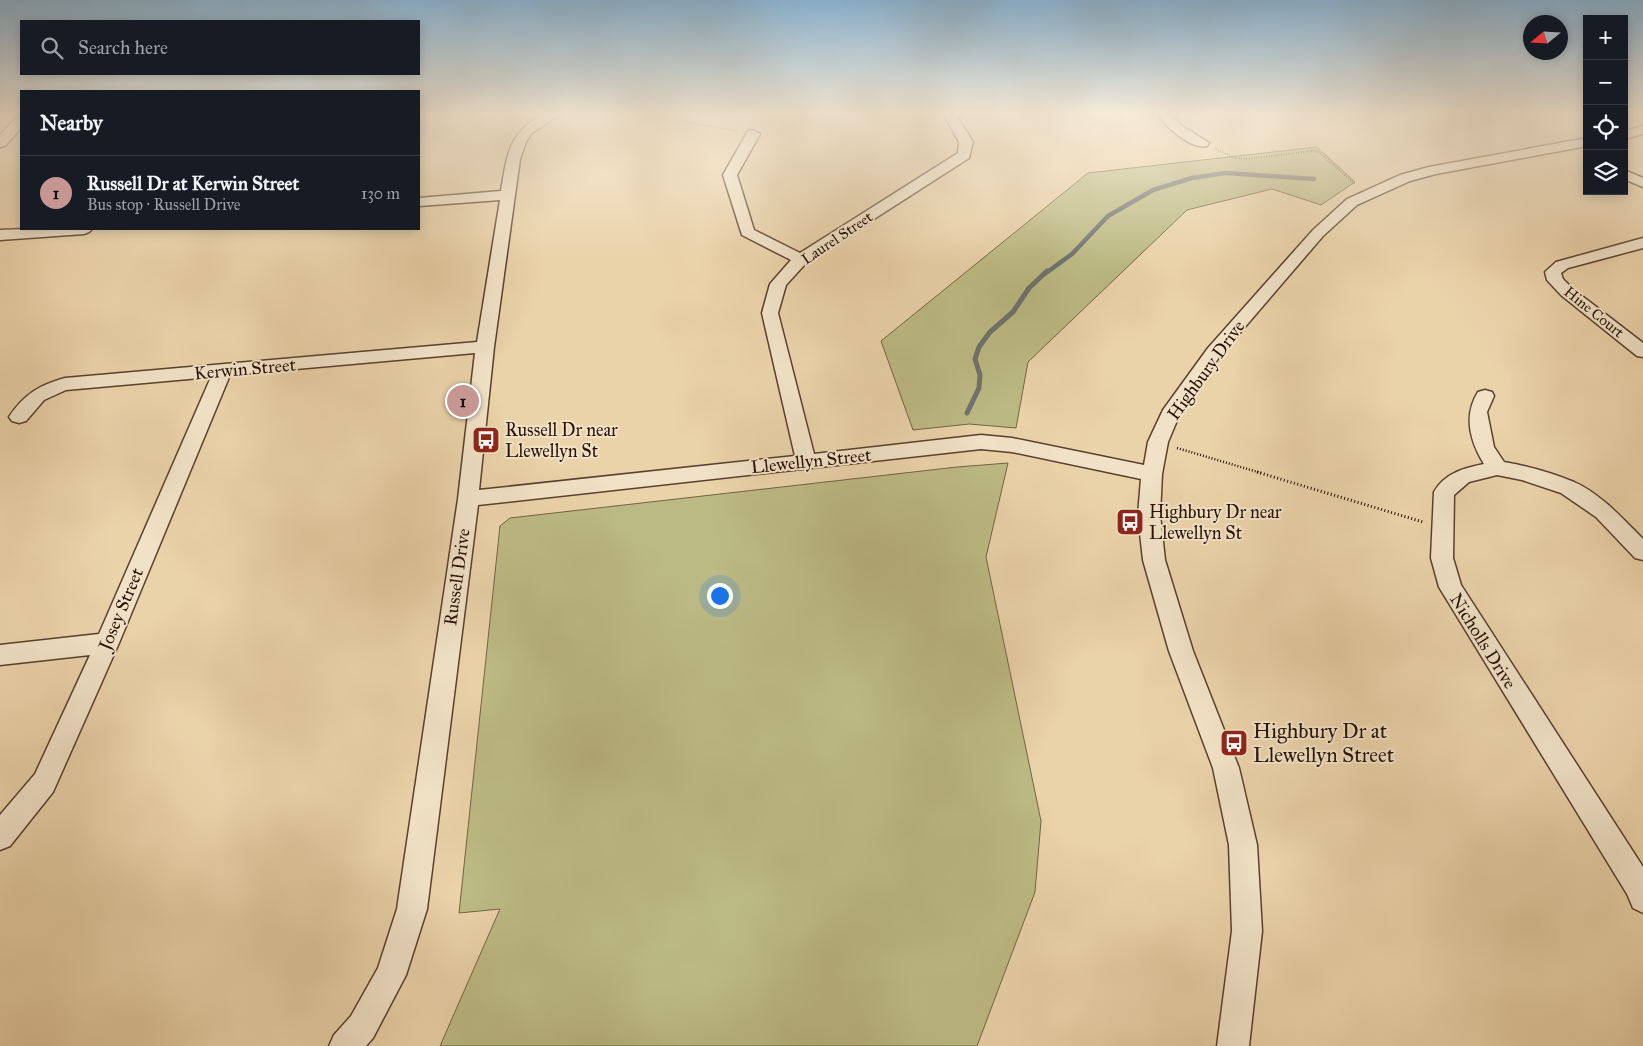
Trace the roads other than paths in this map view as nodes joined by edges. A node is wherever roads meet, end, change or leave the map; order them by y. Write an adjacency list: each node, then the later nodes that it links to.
1 (513, 162): 7 (street, Russell Drive)
2 (737, 162): 12 (street)
3 (953, 162): 12 (street, Laurel Street)
4 (1483, 162): 20 (street, Highbury Drive)
5 (1628, 176): 6 (street)
6 (1643, 183)
7 (507, 195): 8 (street); 13 (street, Russell Drive)
8 (420, 202)
9 (70, 230): 10 (street)
10 (0, 235)
11 (1643, 243): 14 (street, Hine Court)
12 (802, 259): 18 (street, Laurel Street)
13 (484, 347): 15 (street, Kerwin Street); 21 (street, Russell Drive)
14 (1643, 352)
15 (223, 371): 17 (street, Kerwin Street); 23 (street, Josey Street)
16 (1485, 396): 19 (street)
17 (19, 417)
18 (806, 462): 20 (street, Llewellyn Street); 21 (street, Llewellyn Street)
19 (1497, 468): 22 (street, Nicholls Drive); 26 (street, Nicholls Drive)
20 (1152, 474): 28 (street, Highbury Drive)
21 (468, 499): 27 (street, Russell Drive)
22 (1643, 552)
23 (107, 642): 24 (street); 25 (street, Josey Street)
24 (0, 655)
25 (0, 836)
26 (1643, 898)
27 (345, 1046)
28 (1233, 1046)

